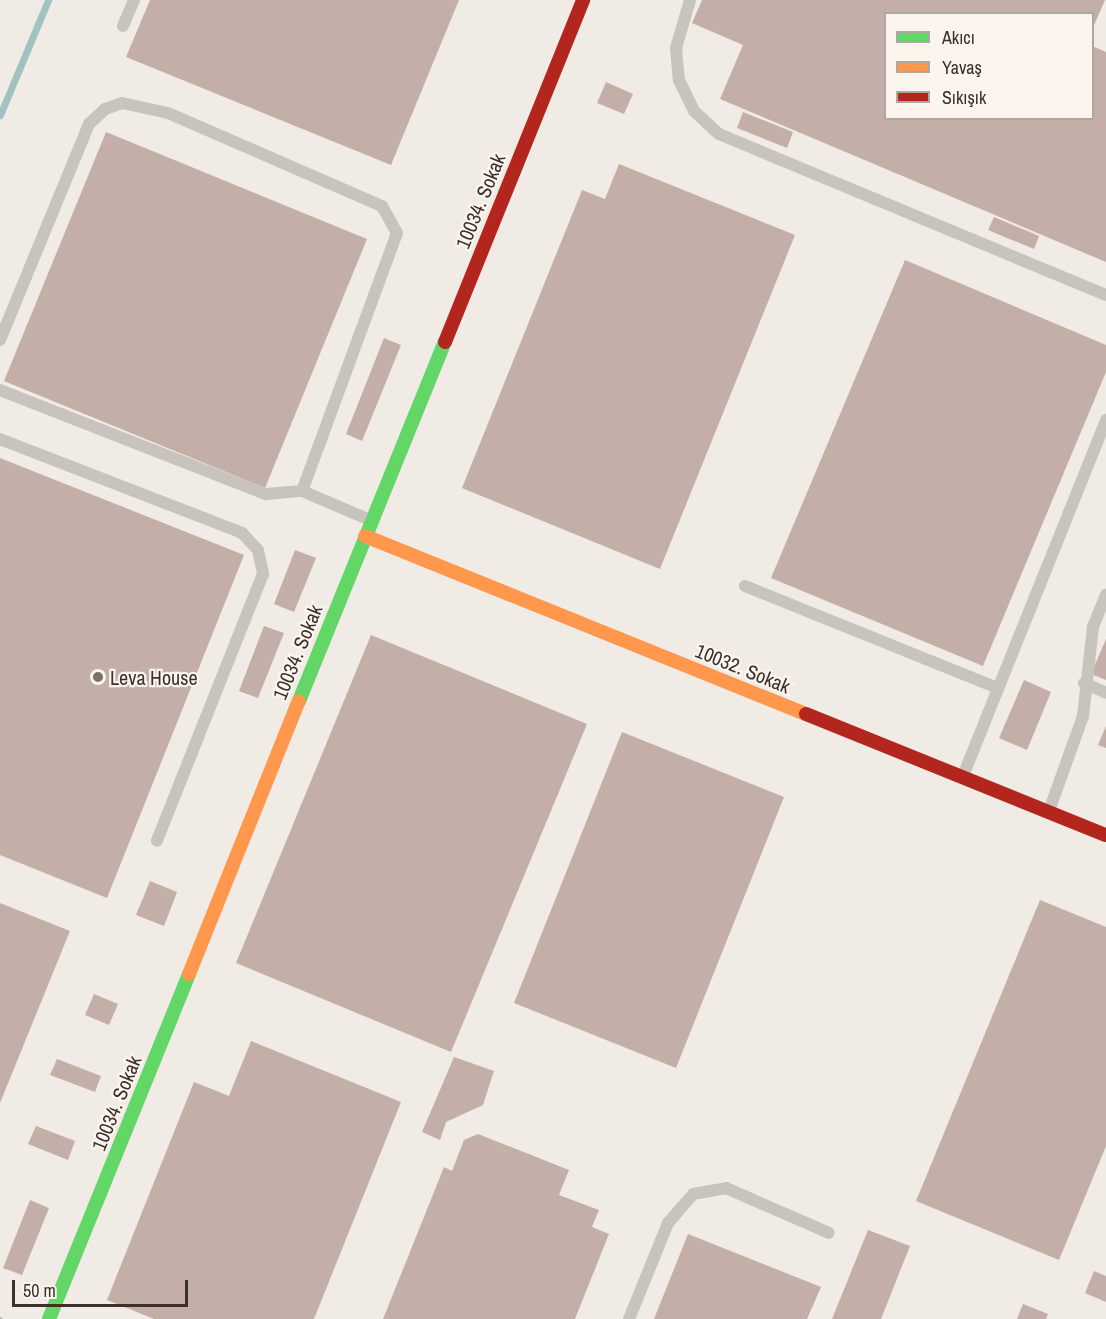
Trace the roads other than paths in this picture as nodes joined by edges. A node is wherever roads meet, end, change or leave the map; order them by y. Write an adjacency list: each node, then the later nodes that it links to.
1 (134, 0): 4 (lane)
2 (583, 0): 11 (street, 10034. Sokak)
3 (690, 0): 5 (lane)
4 (123, 26)
5 (1106, 295)
6 (0, 340): 10 (lane)
7 (0, 390): 10 (lane)
8 (1106, 420): 16 (lane)
9 (0, 439): 21 (lane)
10 (302, 491): 11 (lane)
11 (372, 520): 12 (street, 10034. Sokak)
12 (365, 536): 18 (street, 10032. Sokak); 23 (street, 10034. Sokak)
13 (745, 586): 16 (lane)
14 (1106, 594): 15 (lane)
15 (1084, 683): 17 (lane); 19 (lane)
16 (998, 688): 18 (lane)
17 (1106, 693)
18 (963, 777): 19 (street, 10032. Sokak)
19 (1049, 812): 20 (street, 10032. Sokak)
20 (1106, 835)
21 (157, 841)
22 (829, 1233): 24 (lane)
23 (50, 1319)
24 (629, 1319)

